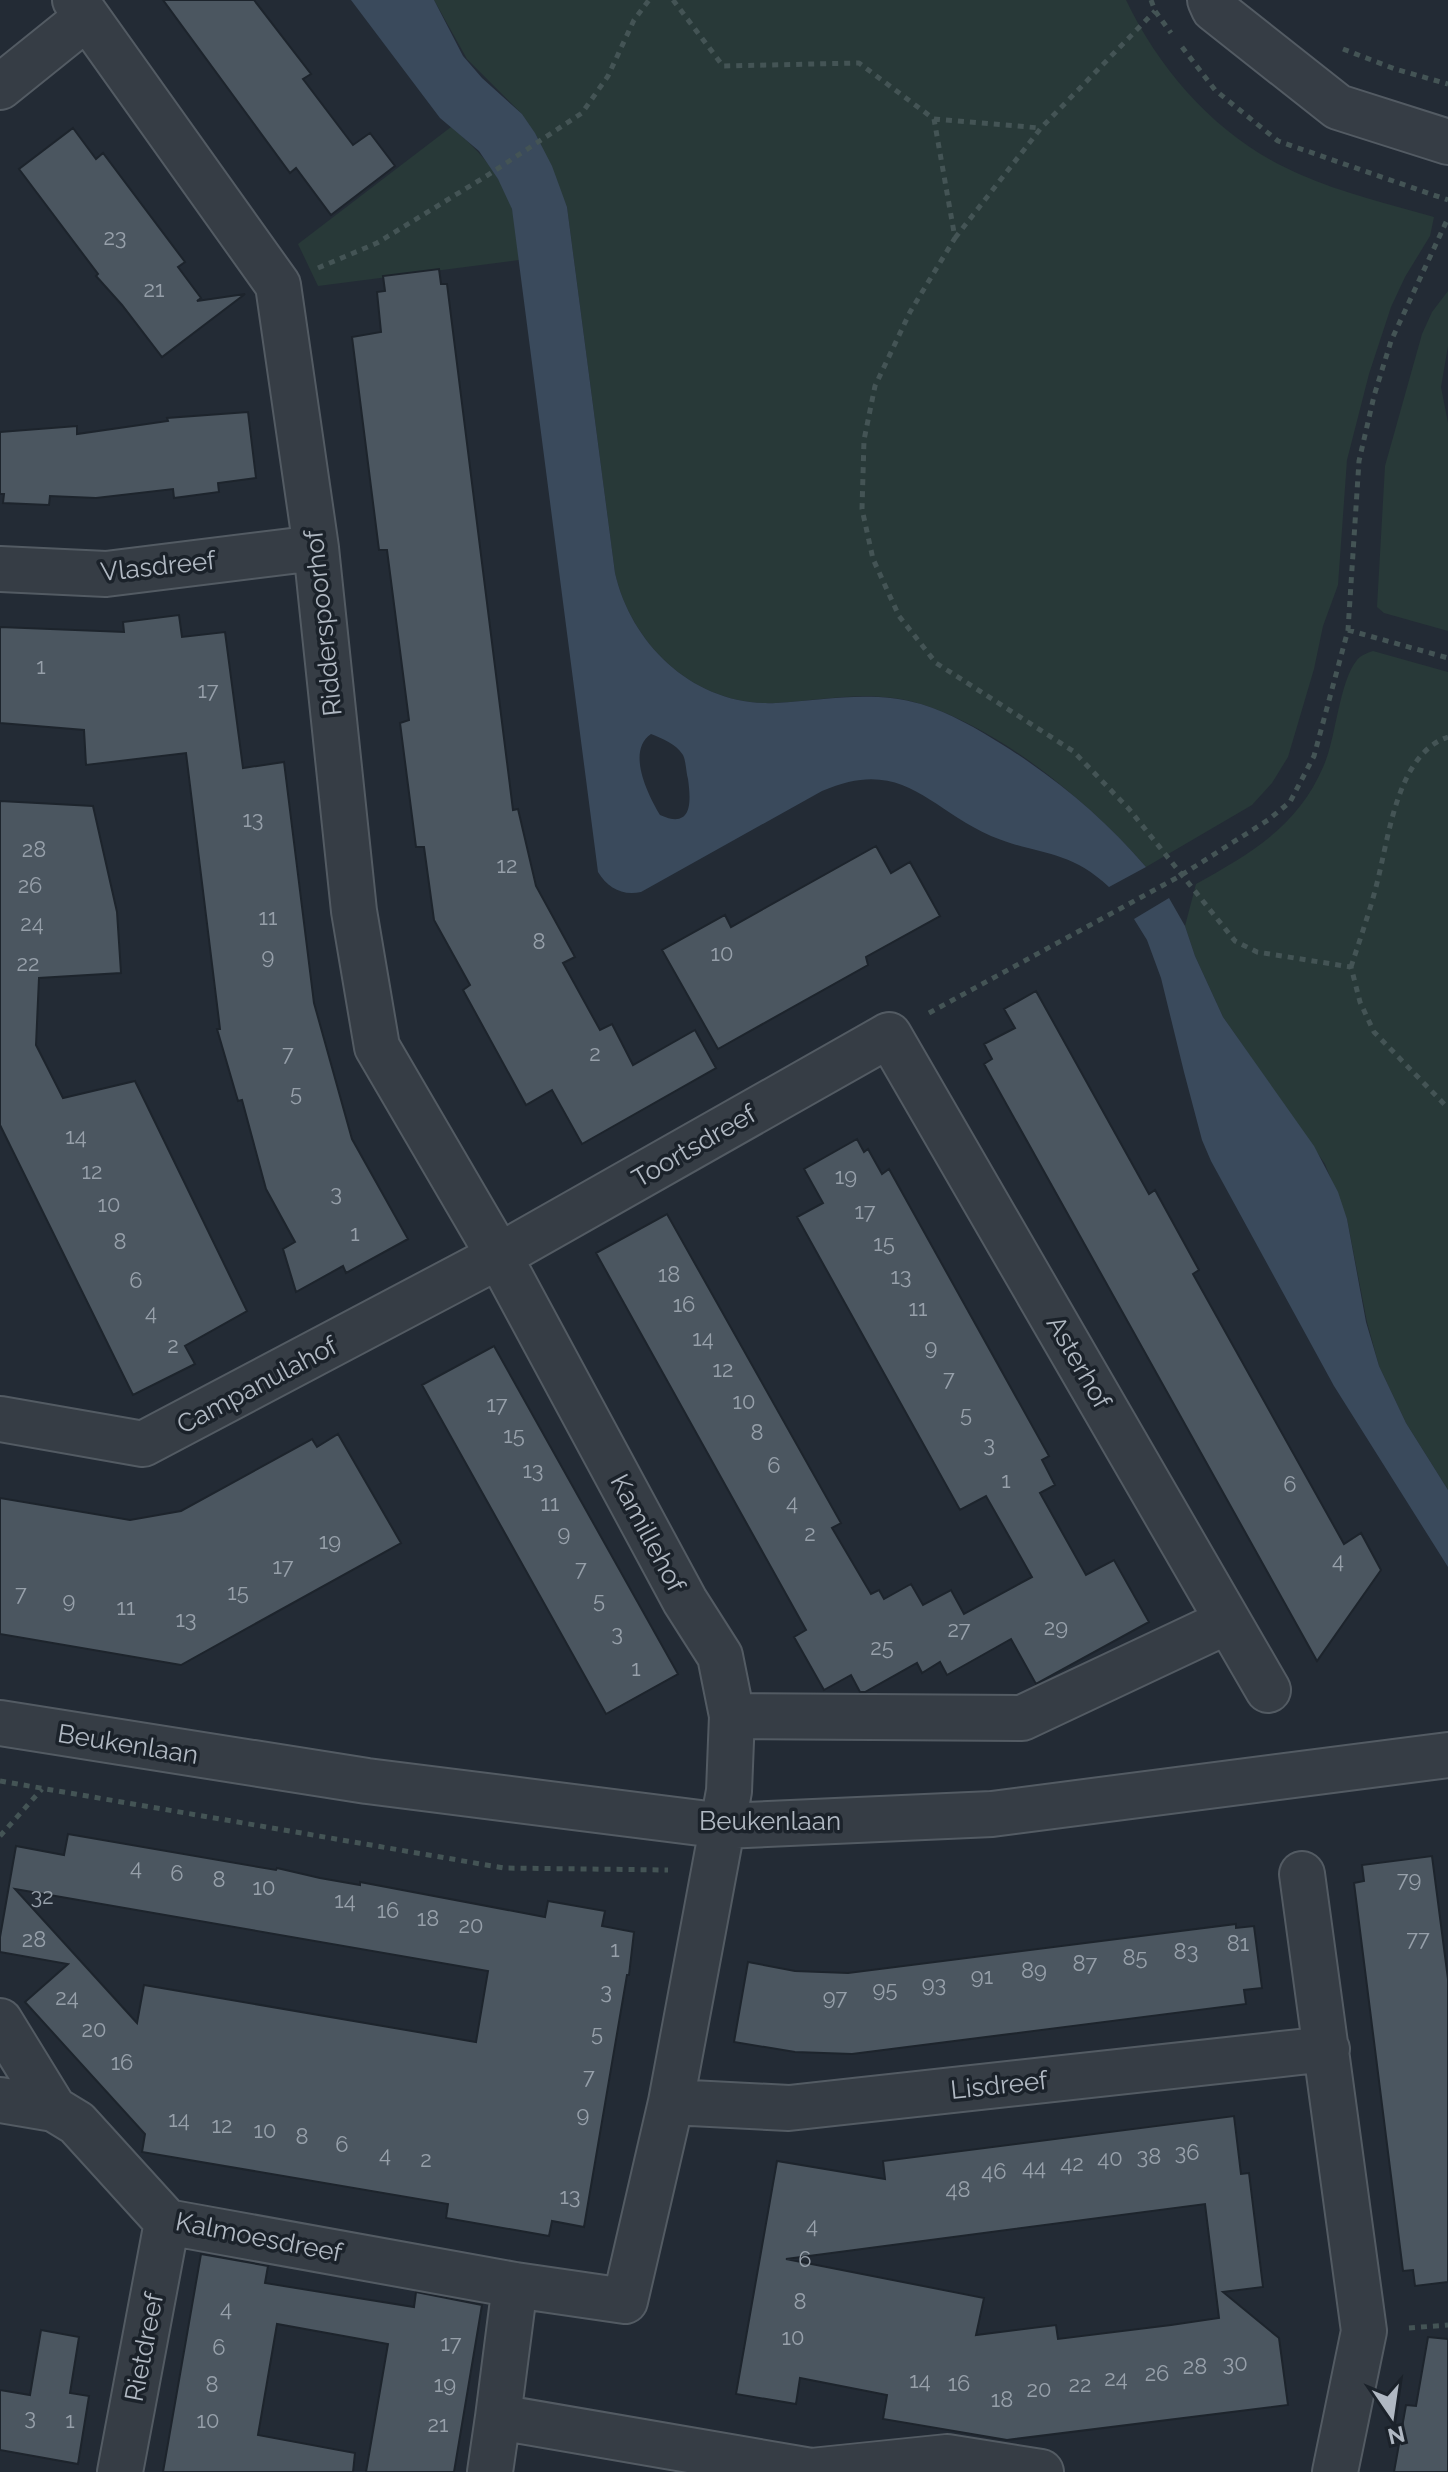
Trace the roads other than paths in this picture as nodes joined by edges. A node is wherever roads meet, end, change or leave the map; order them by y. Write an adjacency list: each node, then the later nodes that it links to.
1 (1210, 0): 4 (street)
2 (81, 8): 3 (street, Ridderspoorhof); 5 (street, Ridderspoorhof)
3 (0, 87)
4 (1448, 142)
5 (316, 548): 6 (street, Vlasdreef); 8 (street, Ridderspoorhof)
6 (0, 569)
7 (889, 1035): 8 (street, Toortsdreef); 10 (street, Asterhof)
8 (499, 1256): 9 (street, Campanulahof); 12 (street, Kamillehof)
9 (0, 1419)
10 (1228, 1621): 11 (street, Asterhof); 12 (street)
11 (1268, 1690)
12 (732, 1716): 15 (street, Kamillehof)
13 (0, 1723): 15 (street, Beukenlaan)
14 (1448, 1755): 15 (street, Beukenlaan)
15 (724, 1826): 20 (street)
16 (1302, 1874): 18 (street)
17 (0, 2021): 21 (street, Kalmoesdreef)
18 (1327, 2049): 20 (street, Lisdreef); 28 (street)
19 (0, 2100): 21 (street)
20 (671, 2102): 23 (street)
21 (54, 2109): 22 (street, Kalmoesdreef)
22 (167, 2222): 23 (street, Kalmoesdreef); 25 (street, Rietdreef)
23 (515, 2285): 24 (street)
24 (498, 2417): 26 (street); 27 (street)
25 (120, 2472)
26 (490, 2472)
27 (1041, 2472)
28 (1335, 2472)

